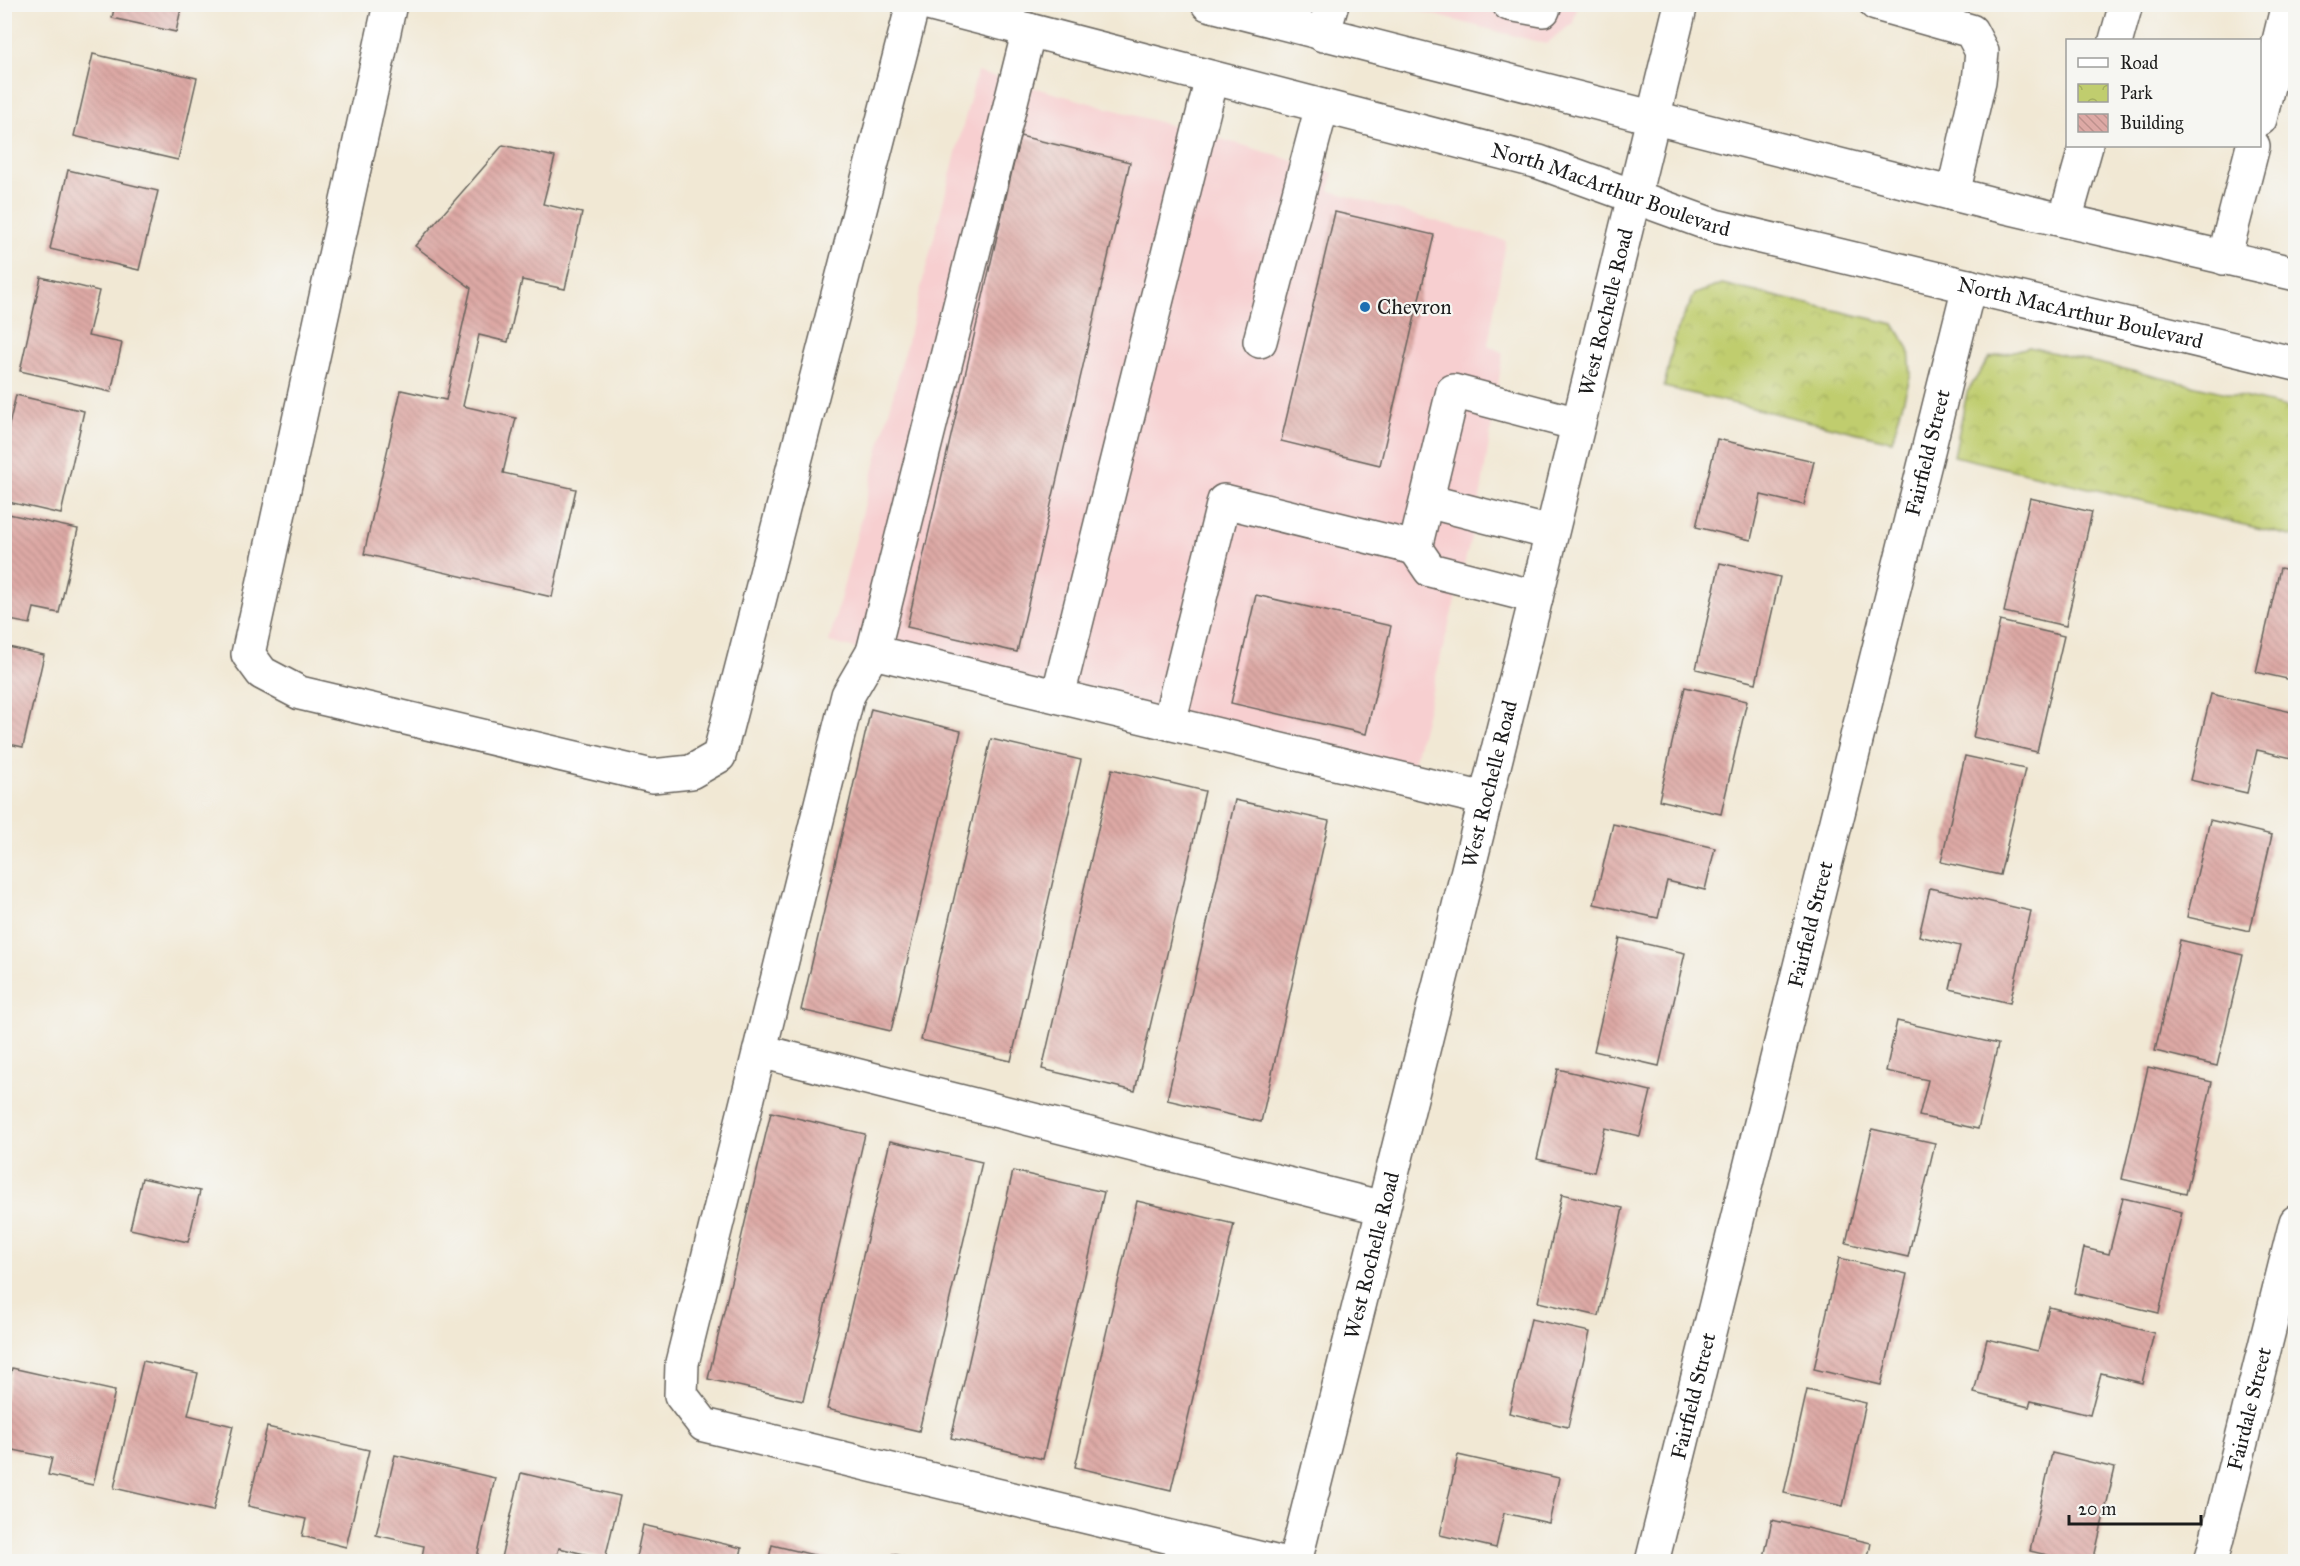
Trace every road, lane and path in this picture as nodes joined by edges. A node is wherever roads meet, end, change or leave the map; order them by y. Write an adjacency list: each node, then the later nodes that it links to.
1 (390, 4): 2 (main road)
2 (913, 4)
3 (928, 4): 12 (main road, North MacArthur Boulevard)
4 (1208, 4): 13 (main road)
5 (1332, 4): 13 (main road)
6 (1509, 4): 7 (main road)
7 (1545, 4)
8 (1681, 4): 18 (main road, West Rochelle Road)
9 (1876, 4): 21 (main road)
10 (2126, 4): 14 (main road)
11 (2288, 4): 17 (main road)
12 (1029, 30): 15 (main road, North MacArthur Boulevard); 34 (main road)
13 (1323, 35): 18 (main road)
14 (2116, 39)
15 (1212, 78): 16 (main road, North MacArthur Boulevard); 35 (main road)
16 (1322, 106): 22 (main road, North MacArthur Boulevard); 27 (main road)
17 (2261, 111)
18 (1652, 118): 21 (main road); 22 (main road, West Rochelle Road)
19 (2086, 147): 23 (main road)
20 (2253, 147): 24 (main road)
21 (1953, 194): 23 (main road)
22 (1634, 195): 26 (main road, North MacArthur Boulevard); 29 (main road, West Rochelle Road)
23 (2065, 220): 24 (main road)
24 (2224, 258): 25 (main road)
25 (2295, 274)
26 (1969, 286): 28 (main road, North MacArthur Boulevard); 43 (main road, Fairfield Street)
27 (1260, 341)
28 (2295, 363)
29 (1578, 424): 30 (main road); 31 (main road, West Rochelle Road)
30 (1427, 501): 31 (main road); 32 (main road)
31 (1551, 533): 33 (main road, West Rochelle Road)
32 (1416, 548): 33 (main road); 36 (main road)
33 (1536, 597): 37 (main road, West Rochelle Road)
34 (873, 652): 35 (main road); 38 (main road)
35 (1058, 696): 36 (main road)
36 (1169, 723): 37 (main road)
37 (1485, 800): 39 (main road, West Rochelle Road)
38 (760, 1051): 39 (main road); 41 (main road)
39 (1383, 1208): 42 (main road, West Rochelle Road)
40 (2295, 1222): 44 (main road, Fairdale Street)
41 (1275, 1562)
42 (1295, 1562)
43 (1652, 1562)
44 (2211, 1562)

